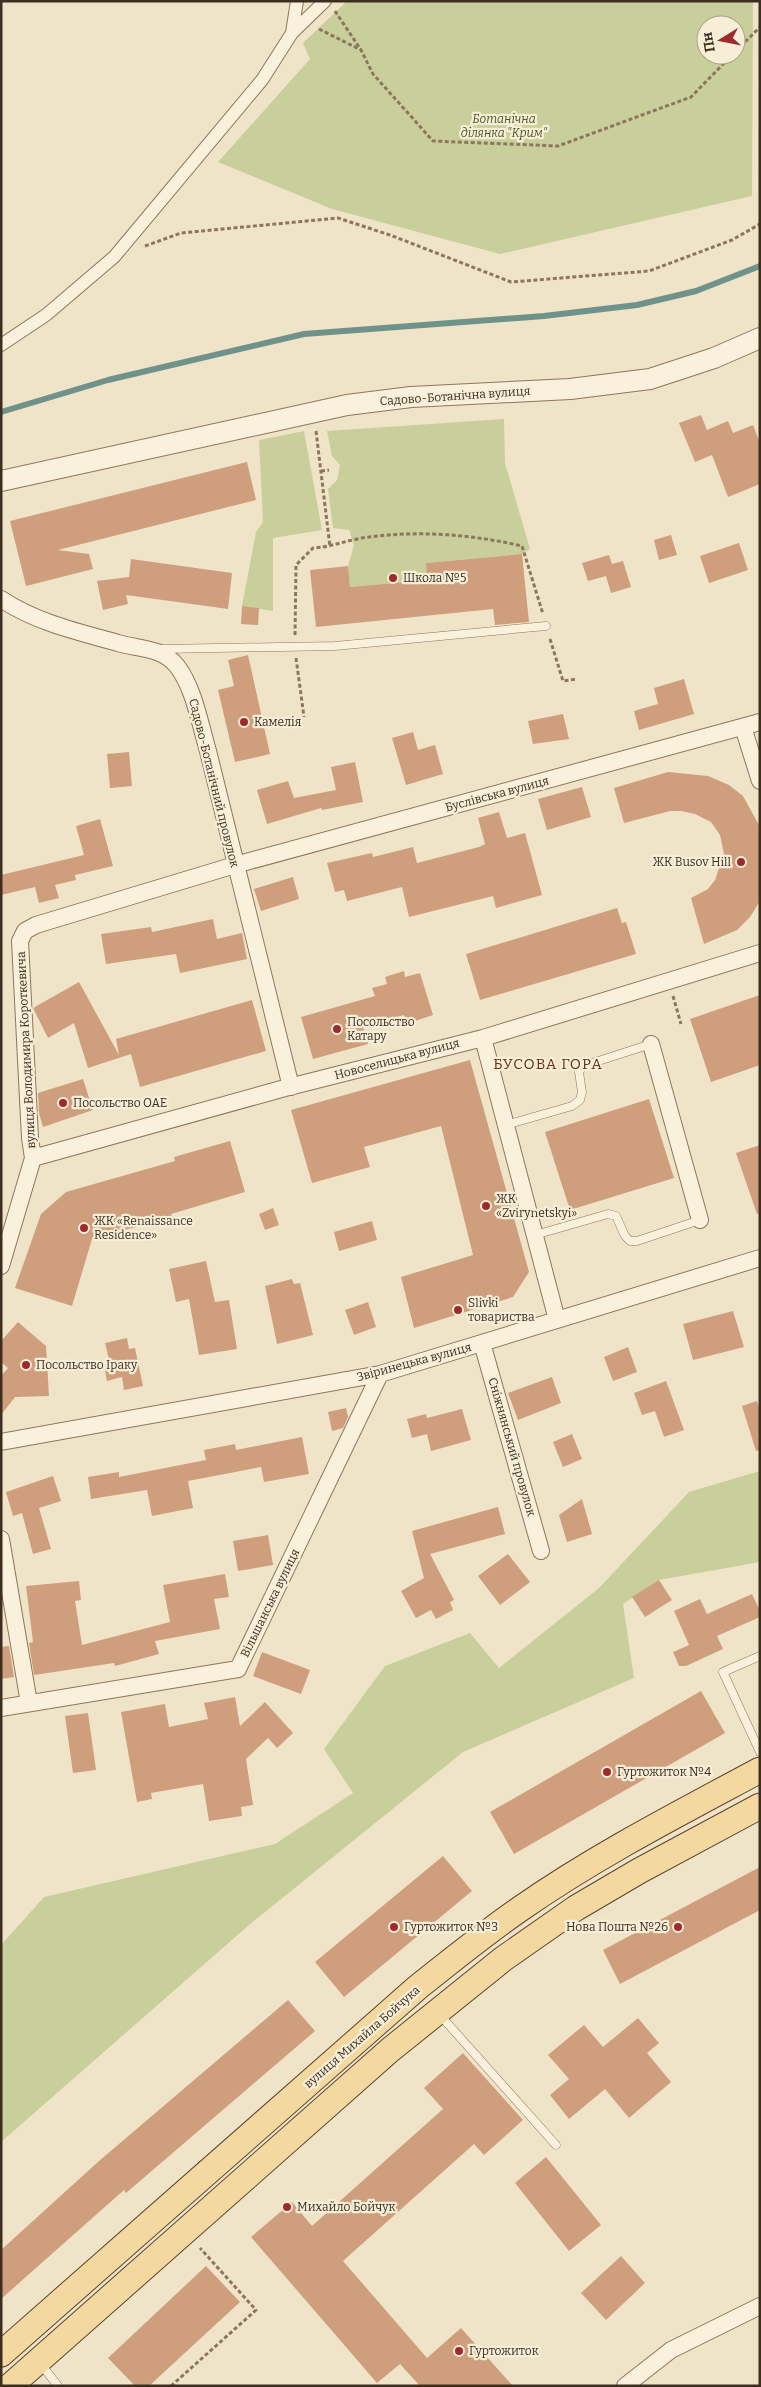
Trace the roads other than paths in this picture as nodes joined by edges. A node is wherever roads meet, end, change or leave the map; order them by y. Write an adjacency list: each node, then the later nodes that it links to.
1 (297, 1): 3 (street)
2 (330, 5): 3 (street)
3 (292, 33): 5 (street)
4 (760, 338): 6 (street, Садово-Ботанічна вулиця)
5 (1, 345)
6 (1, 481)
7 (1, 598): 9 (street, Садово-Ботанічний провулок)
8 (546, 626): 9 (lane)
9 (154, 649): 13 (street, Садово-Ботанічний провулок)
10 (760, 722): 11 (street, Буслівська вулиця)
11 (743, 727): 12 (street); 13 (street, Буслівська вулиця)
12 (760, 781)
13 (235, 865): 17 (street, Садово-Ботанічний провулок); 19 (street, вулиця Володимира Короткевича)
14 (760, 953): 15 (street, Новоселицька вулиця)
15 (482, 1038): 17 (street, Новоселицька вулиця); 18 (street)
16 (651, 1044): 18 (lane); 20 (street)
17 (291, 1087): 19 (street, Новоселицька вулиця)
18 (506, 1124): 21 (street)
19 (33, 1158): 23 (street, вулиця Володимира Короткевича)
20 (700, 1220): 21 (lane)
21 (535, 1235): 24 (street)
22 (760, 1258): 24 (street, Звіринецька вулиця)
23 (1, 1266)
24 (557, 1320): 25 (street, Звіринецька вулиця)
25 (482, 1344): 26 (street, Звіринецька вулиця); 29 (street, Сніжнянський провулок)
26 (380, 1374): 27 (street, Звіринецька вулиця); 31 (street, Вільшанська вулиця)
27 (1, 1442)
28 (1, 1539): 31 (street)
29 (541, 1551)
30 (760, 1656): 33 (lane)
31 (29, 1703): 32 (street, Вільшанська вулиця)
32 (1, 1708)
33 (760, 1752)
34 (760, 1770): 39 (main road, вулиця Михайла Бойчука)
35 (760, 1806): 36 (main road)
36 (437, 2011): 37 (lane); 40 (main road)
37 (556, 2145)
38 (760, 2306): 43 (street)
39 (1, 2354)
40 (39, 2361): 41 (main road); 42 (lane)
41 (10, 2386)
42 (58, 2386)
43 (625, 2386)

